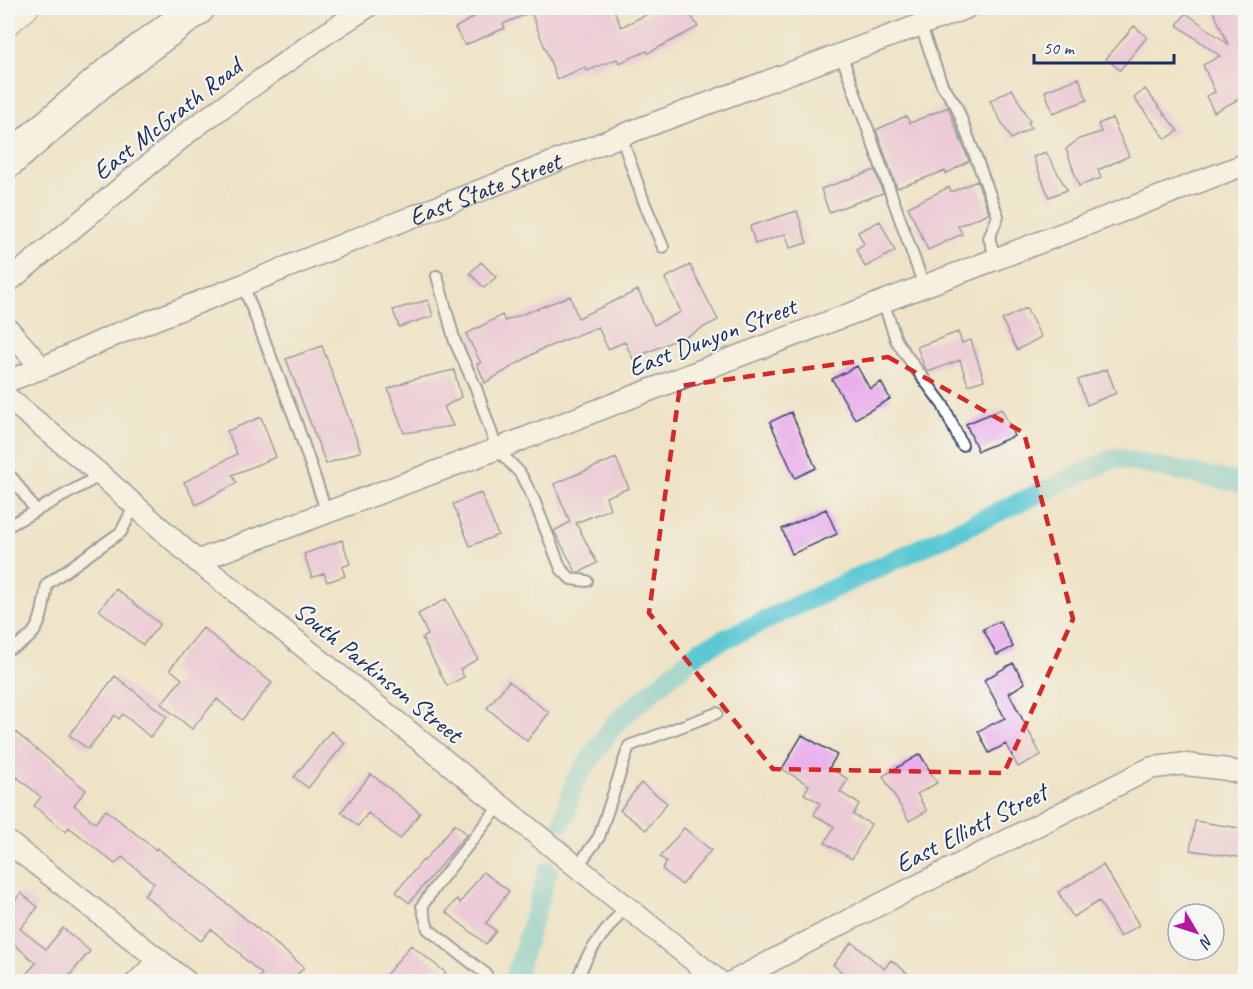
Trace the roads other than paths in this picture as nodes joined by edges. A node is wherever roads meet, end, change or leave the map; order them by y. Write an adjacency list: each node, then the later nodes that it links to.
1 (25, 8): 5 (street)
2 (198, 8): 9 (highway)
3 (366, 8): 14 (street, East McGrath Road)
4 (966, 8): 6 (street, East State Street)
5 (8, 22)
6 (921, 24): 7 (street, East State Street); 12 (lane)
7 (841, 54): 8 (street, East State Street); 16 (lane)
8 (621, 136): 11 (lane); 15 (street, East State Street)
9 (8, 161)
10 (1245, 164): 12 (street, East Dunyon Street)
11 (663, 247)
12 (996, 259): 16 (street, East Dunyon Street)
13 (436, 276): 23 (lane)
14 (8, 282)
15 (243, 285): 19 (street, East State Street); 28 (lane)
16 (924, 286): 17 (street, East Dunyon Street)
17 (883, 301): 22 (lane); 23 (street, East Dunyon Street)
18 (8, 329): 19 (street)
19 (42, 368): 20 (street, East State Street)
20 (8, 381)
21 (8, 399): 25 (street, South Parkinson Street)
22 (962, 445)
23 (497, 449): 28 (street, East Dunyon Street); 31 (lane)
24 (8, 474): 27 (lane)
25 (101, 475): 26 (street, South Parkinson Street); 27 (lane)
26 (135, 505): 30 (street, South Parkinson Street); 32 (lane)
27 (35, 510): 29 (lane)
28 (327, 513): 30 (street, East Dunyon Street)
29 (8, 526)
30 (197, 561): 35 (street, South Parkinson Street)
31 (587, 581)
32 (8, 649)
33 (717, 713): 37 (lane)
34 (1245, 774): 45 (street, East Elliott Street)
35 (500, 805): 37 (street, South Parkinson Street); 40 (lane)
36 (8, 842): 39 (street)
37 (577, 867): 38 (street, South Parkinson Street)
38 (626, 906): 43 (lane); 44 (street, South Parkinson Street)
39 (159, 960): 41 (street); 42 (street)
40 (486, 974)
41 (137, 981)
42 (187, 981)
43 (577, 981)
44 (720, 981)
45 (732, 981)

